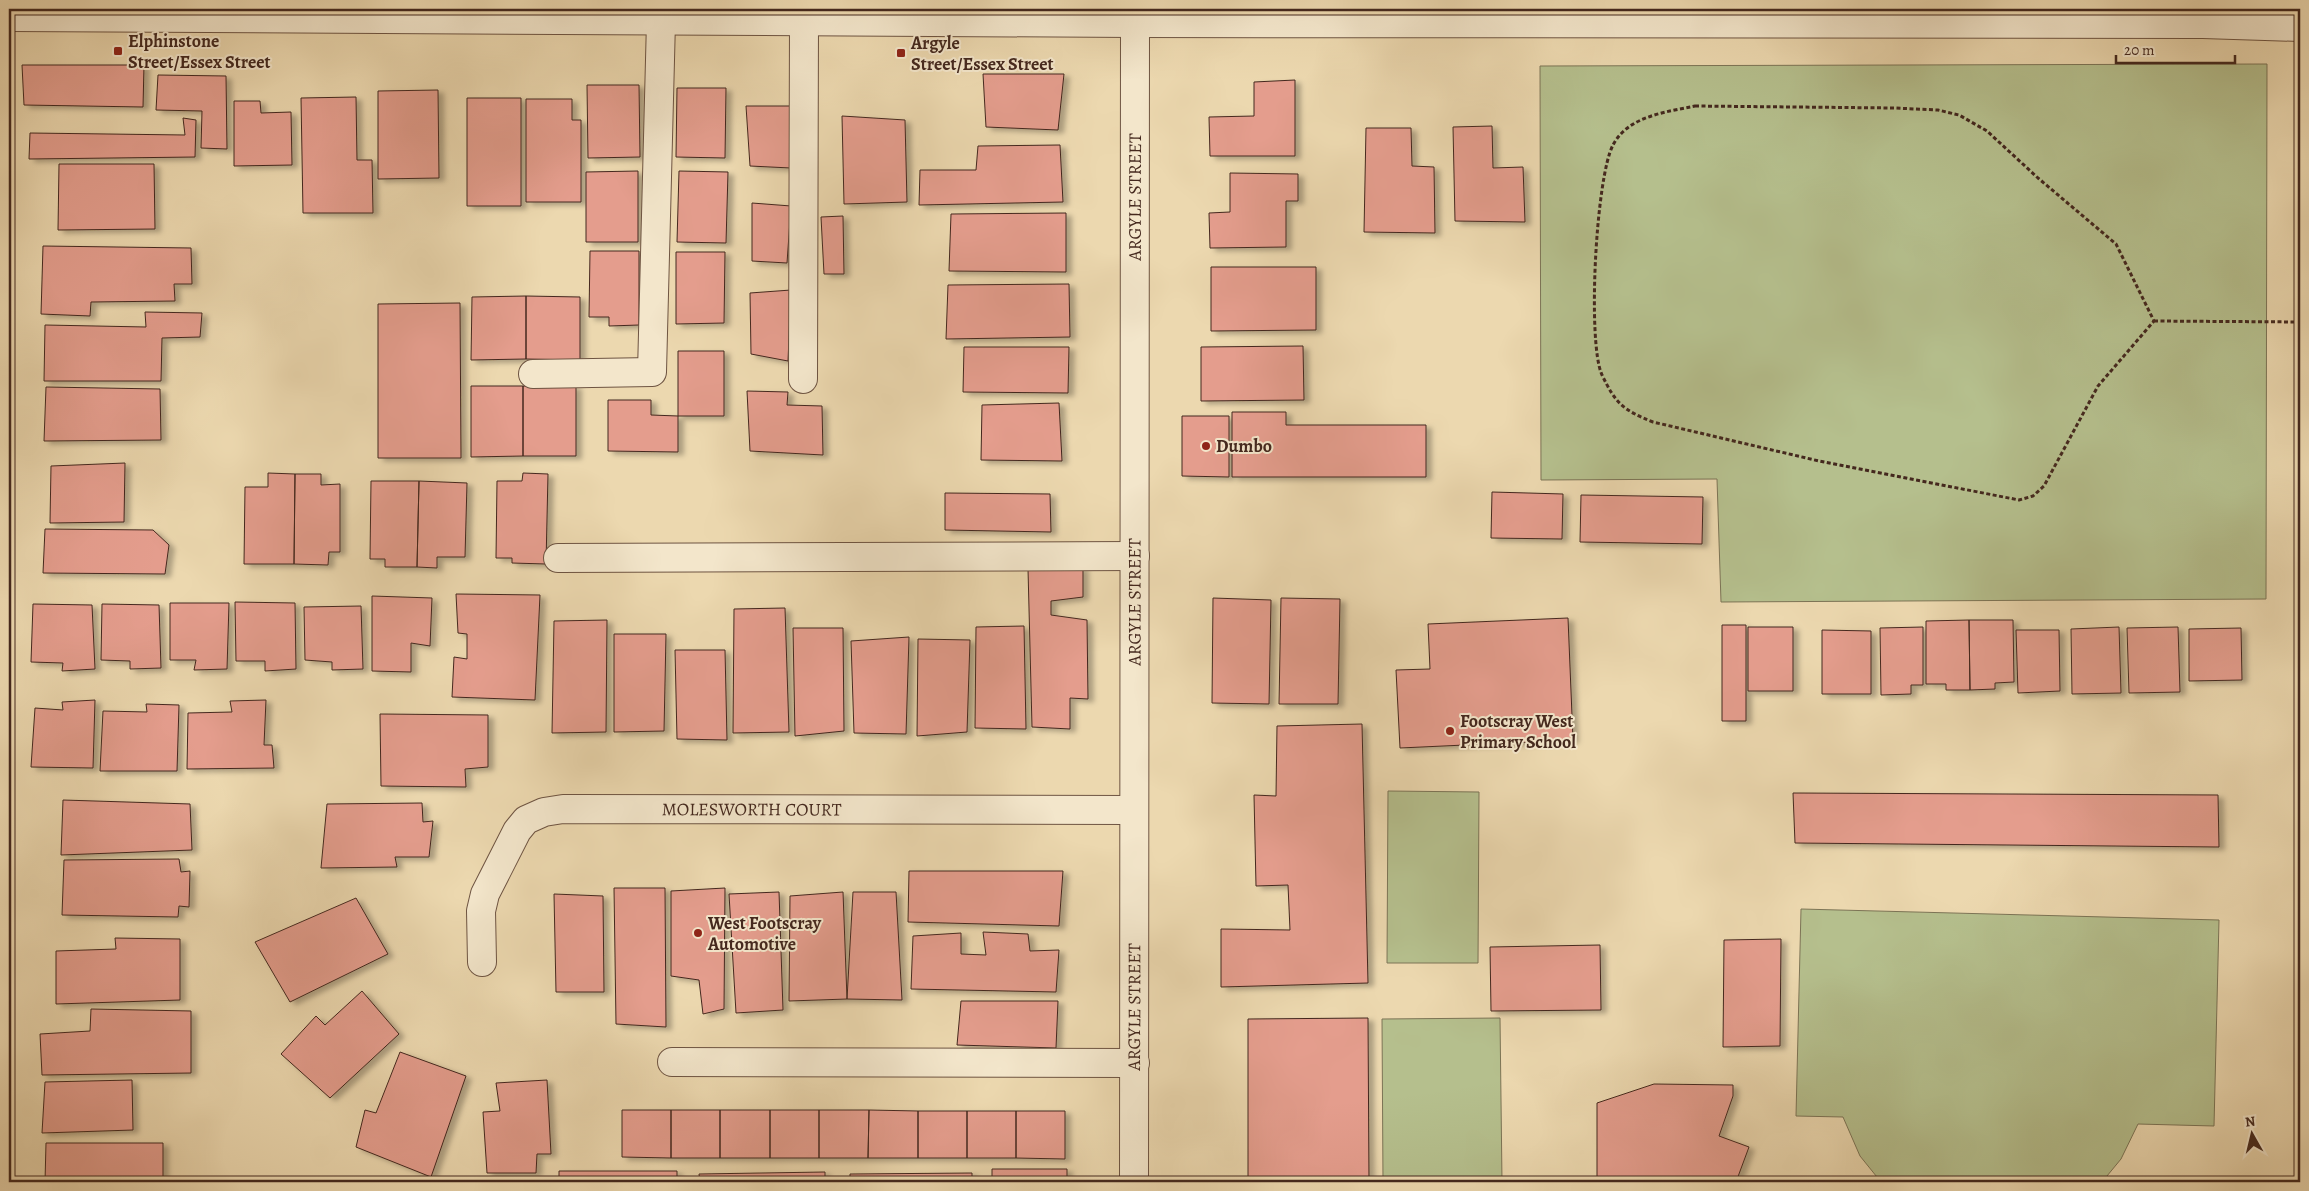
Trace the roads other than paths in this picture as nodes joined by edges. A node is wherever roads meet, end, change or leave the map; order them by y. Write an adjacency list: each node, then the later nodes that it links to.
1 (412, 14): 3 (street); 5 (street)
2 (2204, 16): 4 (street); 8 (street)
3 (9, 17)
4 (2165, 17): 7 (street)
5 (661, 21): 6 (street); 9 (street)
6 (804, 21): 7 (street); 10 (street)
7 (1134, 22): 11 (street, ARGYLE STREET)
8 (2300, 27)
9 (533, 374)
10 (803, 379)
11 (1135, 556): 12 (street); 13 (street, ARGYLE STREET)
12 (558, 558)
13 (1134, 810): 14 (street, MOLESWORTH COURT); 16 (street, ARGYLE STREET)
14 (482, 962)
15 (672, 1062): 16 (street)
16 (1135, 1063): 17 (street, ARGYLE STREET)
17 (1134, 1182)

